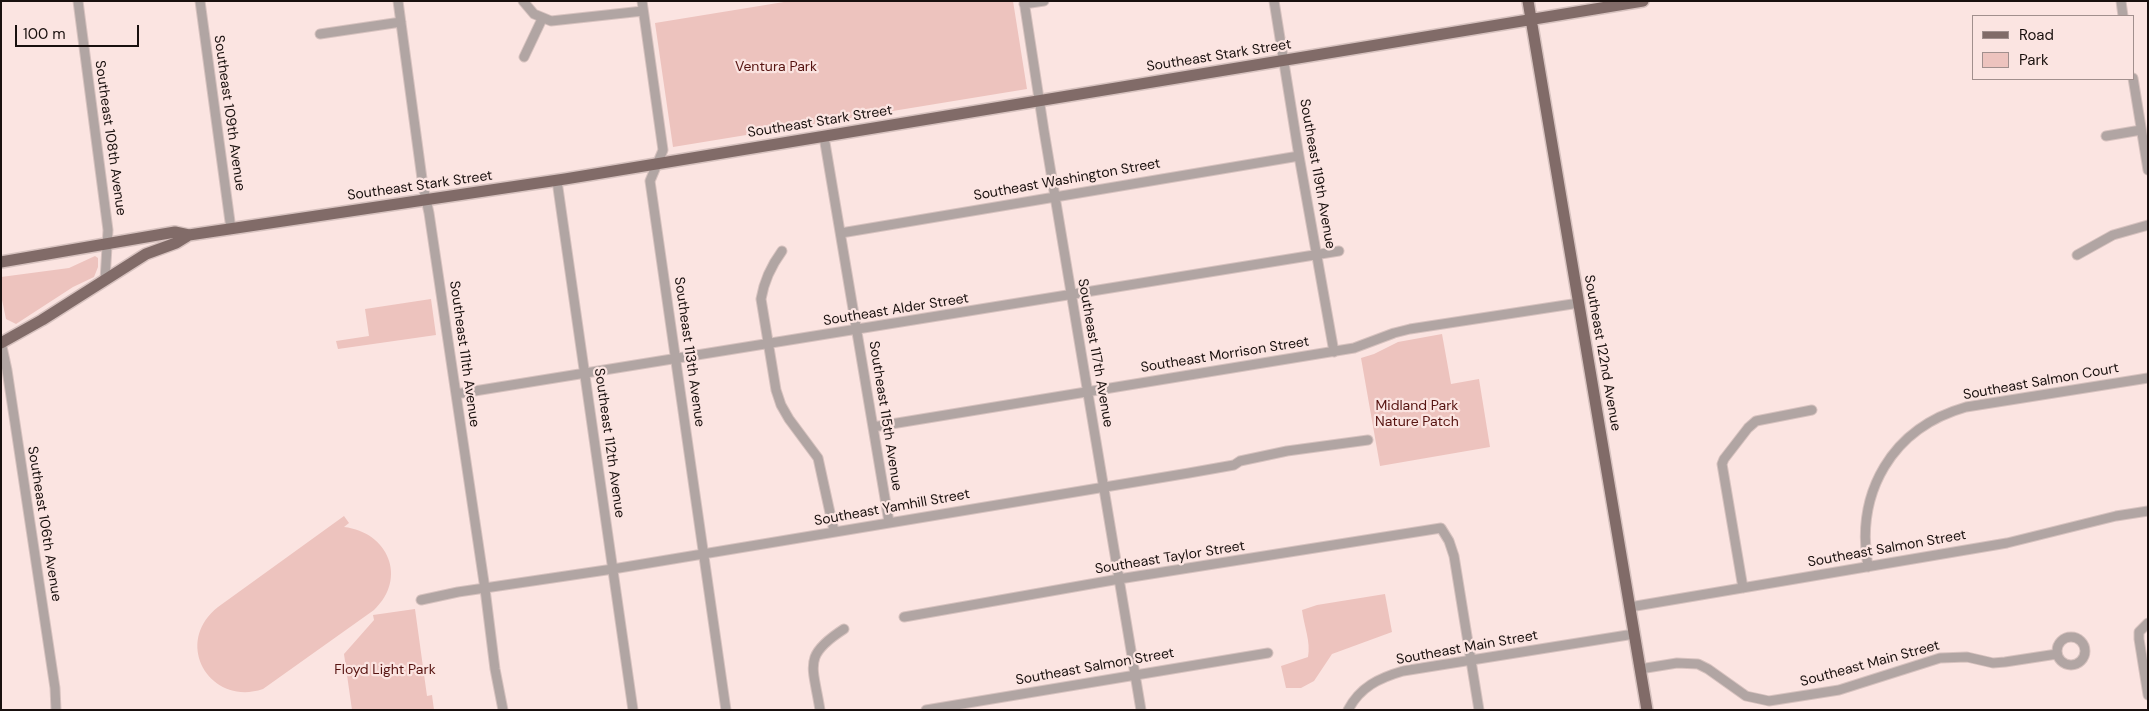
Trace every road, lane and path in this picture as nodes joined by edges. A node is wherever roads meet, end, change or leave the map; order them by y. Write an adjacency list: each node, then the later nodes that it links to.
1 (78, 1): 34 (street, Southeast 108th Avenue)
2 (200, 1): 31 (street, Southeast 109th Avenue)
3 (398, 1): 15 (street, Southeast 111th Avenue)
4 (523, 1): 13 (street)
5 (1044, 1): 10 (street)
6 (1274, 1): 18 (street, Southeast 119th Avenue)
7 (1528, 1): 14 (main road, Southeast 122nd Avenue)
8 (1643, 1): 14 (main road, Southeast Stark Street)
9 (2121, 1): 12 (street)
10 (1024, 3): 20 (street, Southeast 117th Avenue)
11 (643, 6): 13 (street); 25 (street, Southeast 113th Avenue)
12 (2123, 15)
13 (542, 19): 17 (street)
14 (1531, 20): 18 (main road, Southeast Stark Street); 42 (main road, Southeast 122nd Avenue)
15 (401, 22): 16 (street); 29 (street, Southeast 111th Avenue)
16 (320, 34)
17 (524, 58)
18 (1284, 61): 20 (main road, Southeast Stark Street); 24 (street, Southeast 119th Avenue)
19 (2133, 80): 21 (street)
20 (1039, 101): 23 (main road, Southeast Stark Street); 28 (street, Southeast 117th Avenue)
21 (2141, 130): 22 (street); 26 (street)
22 (2106, 136)
23 (824, 137): 25 (main road, Southeast Stark Street); 32 (street, Southeast 115th Avenue)
24 (1299, 156): 28 (street, Southeast Washington Street); 37 (street, Southeast 119th Avenue)
25 (656, 165): 27 (main road, Southeast Stark Street); 47 (street, Southeast 113th Avenue)
26 (2148, 170)
27 (557, 181): 29 (main road, Southeast Stark Street); 48 (street, Southeast 112th Avenue)
28 (1054, 196): 32 (street, Southeast Washington Street); 41 (street, Southeast 117th Avenue)
29 (426, 200): 31 (main road, Southeast Stark Street); 51 (street, Southeast 111th Avenue)
30 (2148, 225): 38 (street)
31 (231, 229): 33 (main road, Southeast Stark Street)
32 (841, 233): 43 (street, Southeast 115th Avenue)
33 (189, 235): 34 (main road, Southeast Stark Street); 40 (main road)
34 (108, 243): 39 (main road, Southeast Stark Street); 40 (street, Southeast 108th Avenue)
35 (782, 251): 45 (street)
36 (1339, 251): 37 (street, Southeast Alder Street)
37 (1317, 254): 41 (street, Southeast Alder Street); 46 (street, Southeast 119th Avenue)
38 (2078, 254)
39 (1, 262)
40 (105, 280): 44 (main road)
41 (1071, 294): 43 (street, Southeast Alder Street); 50 (street, Southeast 117th Avenue)
42 (1579, 303): 46 (street, Southeast Morrison Street); 66 (main road, Southeast 122nd Avenue)
43 (857, 330): 45 (street, Southeast Alder Street); 53 (street, Southeast 115th Avenue)
44 (1, 343): 77 (street, Southeast 106th Avenue)
45 (767, 344): 47 (street, Southeast Alder Street); 58 (street)
46 (1334, 352): 50 (street, Southeast Morrison Street)
47 (676, 360): 48 (street, Southeast Alder Street); 59 (street, Southeast 113th Avenue)
48 (586, 374): 51 (street, Southeast Alder Street); 61 (street, Southeast 112th Avenue)
49 (2148, 378): 60 (street, Southeast Salmon Court)
50 (1087, 391): 53 (street, Southeast Morrison Street); 55 (street, Southeast 117th Avenue)
51 (456, 394): 64 (street, Southeast 111th Avenue)
52 (1812, 410): 63 (street)
53 (873, 427): 57 (street, Southeast 115th Avenue)
54 (1368, 440): 55 (street, Southeast Yamhill Street)
55 (1103, 486): 57 (street, Southeast Yamhill Street); 62 (street, Southeast 117th Avenue)
56 (2148, 511): 60 (street, Southeast Salmon Street)
57 (888, 522): 58 (street, Southeast Yamhill Street)
58 (834, 532): 59 (street, Southeast Yamhill Street)
59 (704, 554): 61 (street, Southeast Yamhill Street); 80 (street, Southeast 113th Avenue)
60 (1868, 567): 63 (street, Southeast Salmon Street)
61 (613, 569): 64 (street, Southeast Yamhill Street); 79 (street, Southeast 112th Avenue)
62 (1119, 579): 67 (street, Southeast Taylor Street); 73 (street, Southeast Taylor Street); 75 (street, Southeast 117th Avenue)
63 (1743, 588): 66 (street, Southeast Salmon Street)
64 (485, 589): 65 (street, Southeast Yamhill Street); 78 (street, Southeast 111th Avenue)
65 (421, 600)
66 (1630, 607): 70 (main road, Southeast 122nd Avenue)
67 (904, 617)
68 (2148, 623): 76 (street)
69 (844, 628): 81 (street)
70 (1634, 634): 73 (street, Southeast Main Street); 74 (main road, Southeast 122nd Avenue)
71 (1268, 653): 75 (street, Southeast Salmon Street)
72 (2057, 654): 74 (street, Southeast Main Street)
73 (1471, 660): 84 (street, Southeast Main Street); 85 (street)
74 (1640, 669): 86 (main road, Southeast 122nd Avenue)
75 (1135, 674): 82 (street, Southeast Salmon Street); 83 (street, Southeast 117th Avenue)
76 (2148, 695)
77 (56, 710)
78 (503, 710)
79 (633, 710)
80 (726, 710)
81 (820, 710)
82 (926, 710)
83 (1142, 710)
84 (1348, 710)
85 (1479, 710)
86 (1647, 710)

